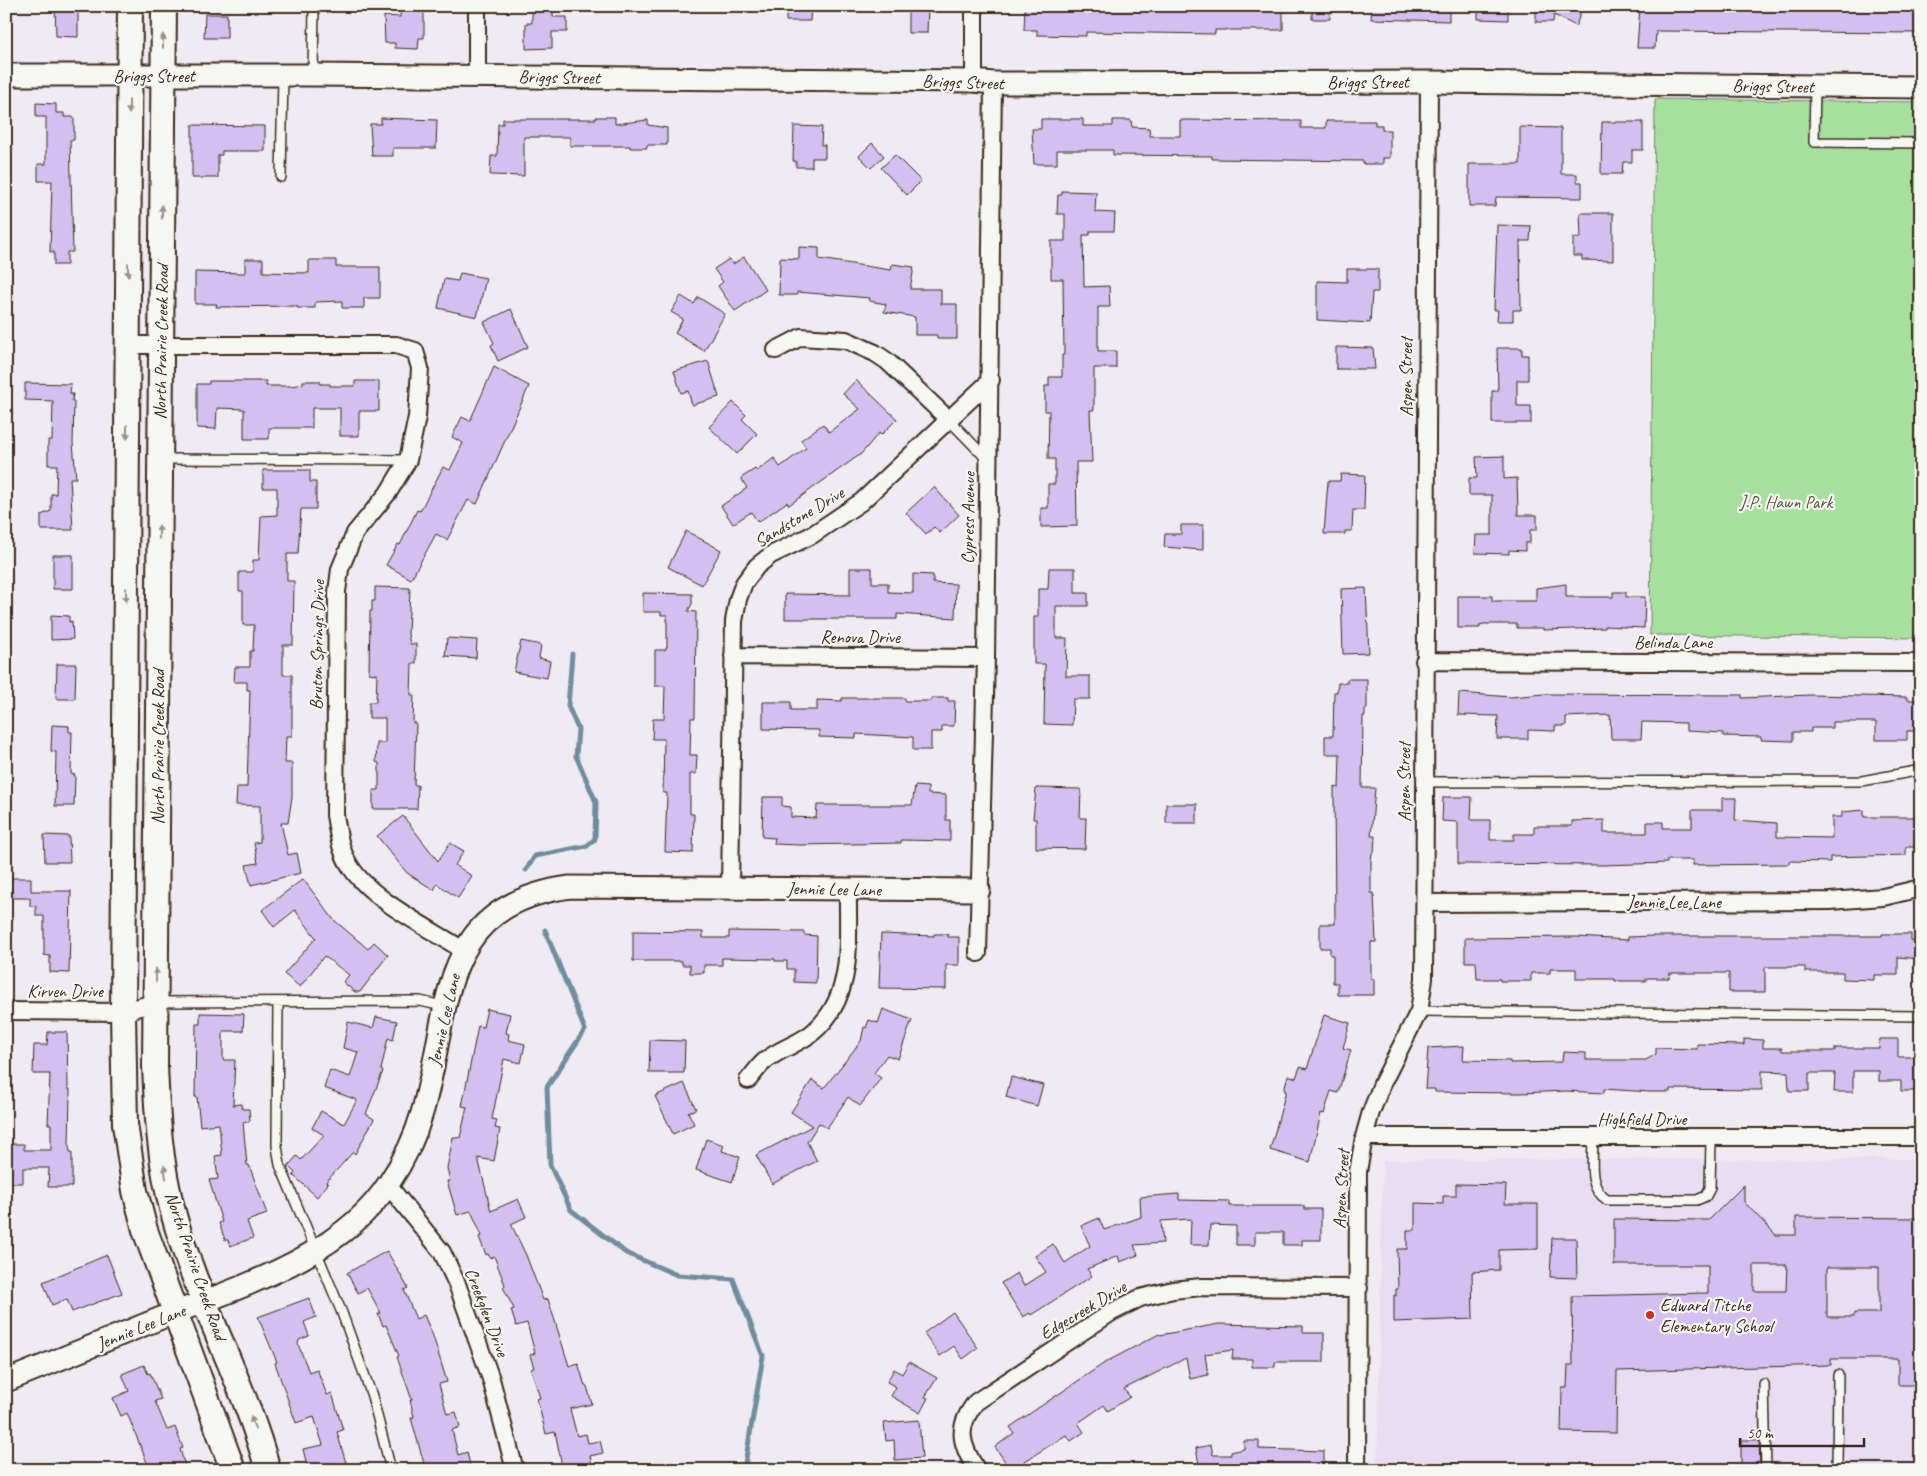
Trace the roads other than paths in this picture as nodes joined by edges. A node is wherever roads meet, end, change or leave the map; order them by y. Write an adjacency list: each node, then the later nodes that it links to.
1 (130, 6): 9 (main road, North Prairie Creek Road)
2 (164, 6): 10 (main road, North Prairie Creek Road, one-way to 2)
3 (314, 6): 8 (lane)
4 (477, 6): 11 (street)
5 (974, 6): 12 (street, Cypress Avenue)
6 (6, 75): 9 (street, Briggs Street)
7 (283, 75): 8 (street, Briggs Street); 10 (street, Briggs Street); 17 (lane)
8 (313, 75): 11 (street, Briggs Street)
9 (130, 76): 10 (street, Briggs Street); 18 (main road, North Prairie Creek Road, one-way to 18)
10 (163, 76): 19 (main road, North Prairie Creek Road, one-way to 10)
11 (477, 76): 12 (street, Briggs Street)
12 (983, 82): 13 (street, Briggs Street); 21 (street, Cypress Avenue)
13 (1428, 82): 14 (street, Briggs Street); 28 (street, Aspen Street)
14 (1814, 86): 15 (street, Briggs Street); 16 (lane)
15 (1921, 87)
16 (1921, 143)
17 (281, 176)
18 (128, 345): 19 (street, Bruton Springs Drive); 44 (main road, North Prairie Creek Road, one-way to 44)
19 (162, 345): 23 (main road, North Prairie Creek Road); 24 (street, Bruton Springs Drive)
20 (776, 350): 22 (street)
21 (990, 380): 22 (street, Sandstone Drive); 25 (street, Cypress Avenue)
22 (948, 420): 25 (lane); 26 (street, Sandstone Drive)
23 (160, 459): 24 (lane); 39 (main road, North Prairie Creek Road, one-way to 23)
24 (408, 460): 37 (street, Bruton Springs Drive)
25 (989, 461): 27 (street, Cypress Avenue)
26 (733, 656): 27 (street, Renova Drive); 32 (street, Sandstone Drive)
27 (986, 658): 35 (street, Cypress Avenue)
28 (1424, 660): 29 (street, Belinda Lane); 31 (street, Aspen Street)
29 (1921, 663)
30 (1921, 770): 31 (lane)
31 (1424, 782): 36 (street, Aspen Street)
32 (730, 888): 34 (street, Jennie Lee Lane); 37 (street, Jennie Lee Lane)
33 (1921, 888): 36 (street, Jennie Lee Lane)
34 (848, 889): 35 (street, Jennie Lee Lane); 46 (street)
35 (979, 890): 38 (street, Cypress Avenue)
36 (1426, 902): 43 (street, Aspen Street)
37 (464, 950): 41 (street, Jennie Lee Lane)
38 (978, 953)
39 (156, 1002): 40 (lane); 44 (street, Kirven Drive); 54 (main road, North Prairie Creek Road, one-way to 39)
40 (278, 1002): 41 (lane); 52 (lane)
41 (443, 1006): 51 (street, Jennie Lee Lane)
42 (6, 1011): 44 (street, Kirven Drive)
43 (1419, 1011): 45 (lane); 47 (street, Aspen Street)
44 (123, 1012): 55 (main road, North Prairie Creek Road)
45 (1921, 1016)
46 (748, 1080)
47 (1364, 1137): 50 (street, Highfield Drive); 53 (street, Aspen Street)
48 (1921, 1137): 49 (street, Highfield Drive)
49 (1710, 1138): 50 (street, Highfield Drive); 50 (lane)
50 (1593, 1139)
51 (388, 1185): 52 (street, Jennie Lee Lane); 62 (street, Creekglen Drive)
52 (316, 1252): 54 (street, Jennie Lee Lane); 61 (lane)
53 (1359, 1288): 63 (street, Edgecreek Drive); 64 (street, Aspen Street)
54 (205, 1301): 55 (street, Jennie Lee Lane); 60 (main road, North Prairie Creek Road, one-way to 54)
55 (176, 1313): 57 (street, Jennie Lee Lane); 59 (main road, North Prairie Creek Road)
56 (1838, 1375): 66 (lane)
57 (6, 1381)
58 (1764, 1384): 65 (lane)
59 (233, 1470)
60 (268, 1470)
61 (391, 1470)
62 (515, 1470)
63 (977, 1470)
64 (1357, 1470)
65 (1766, 1470)
66 (1838, 1470)

